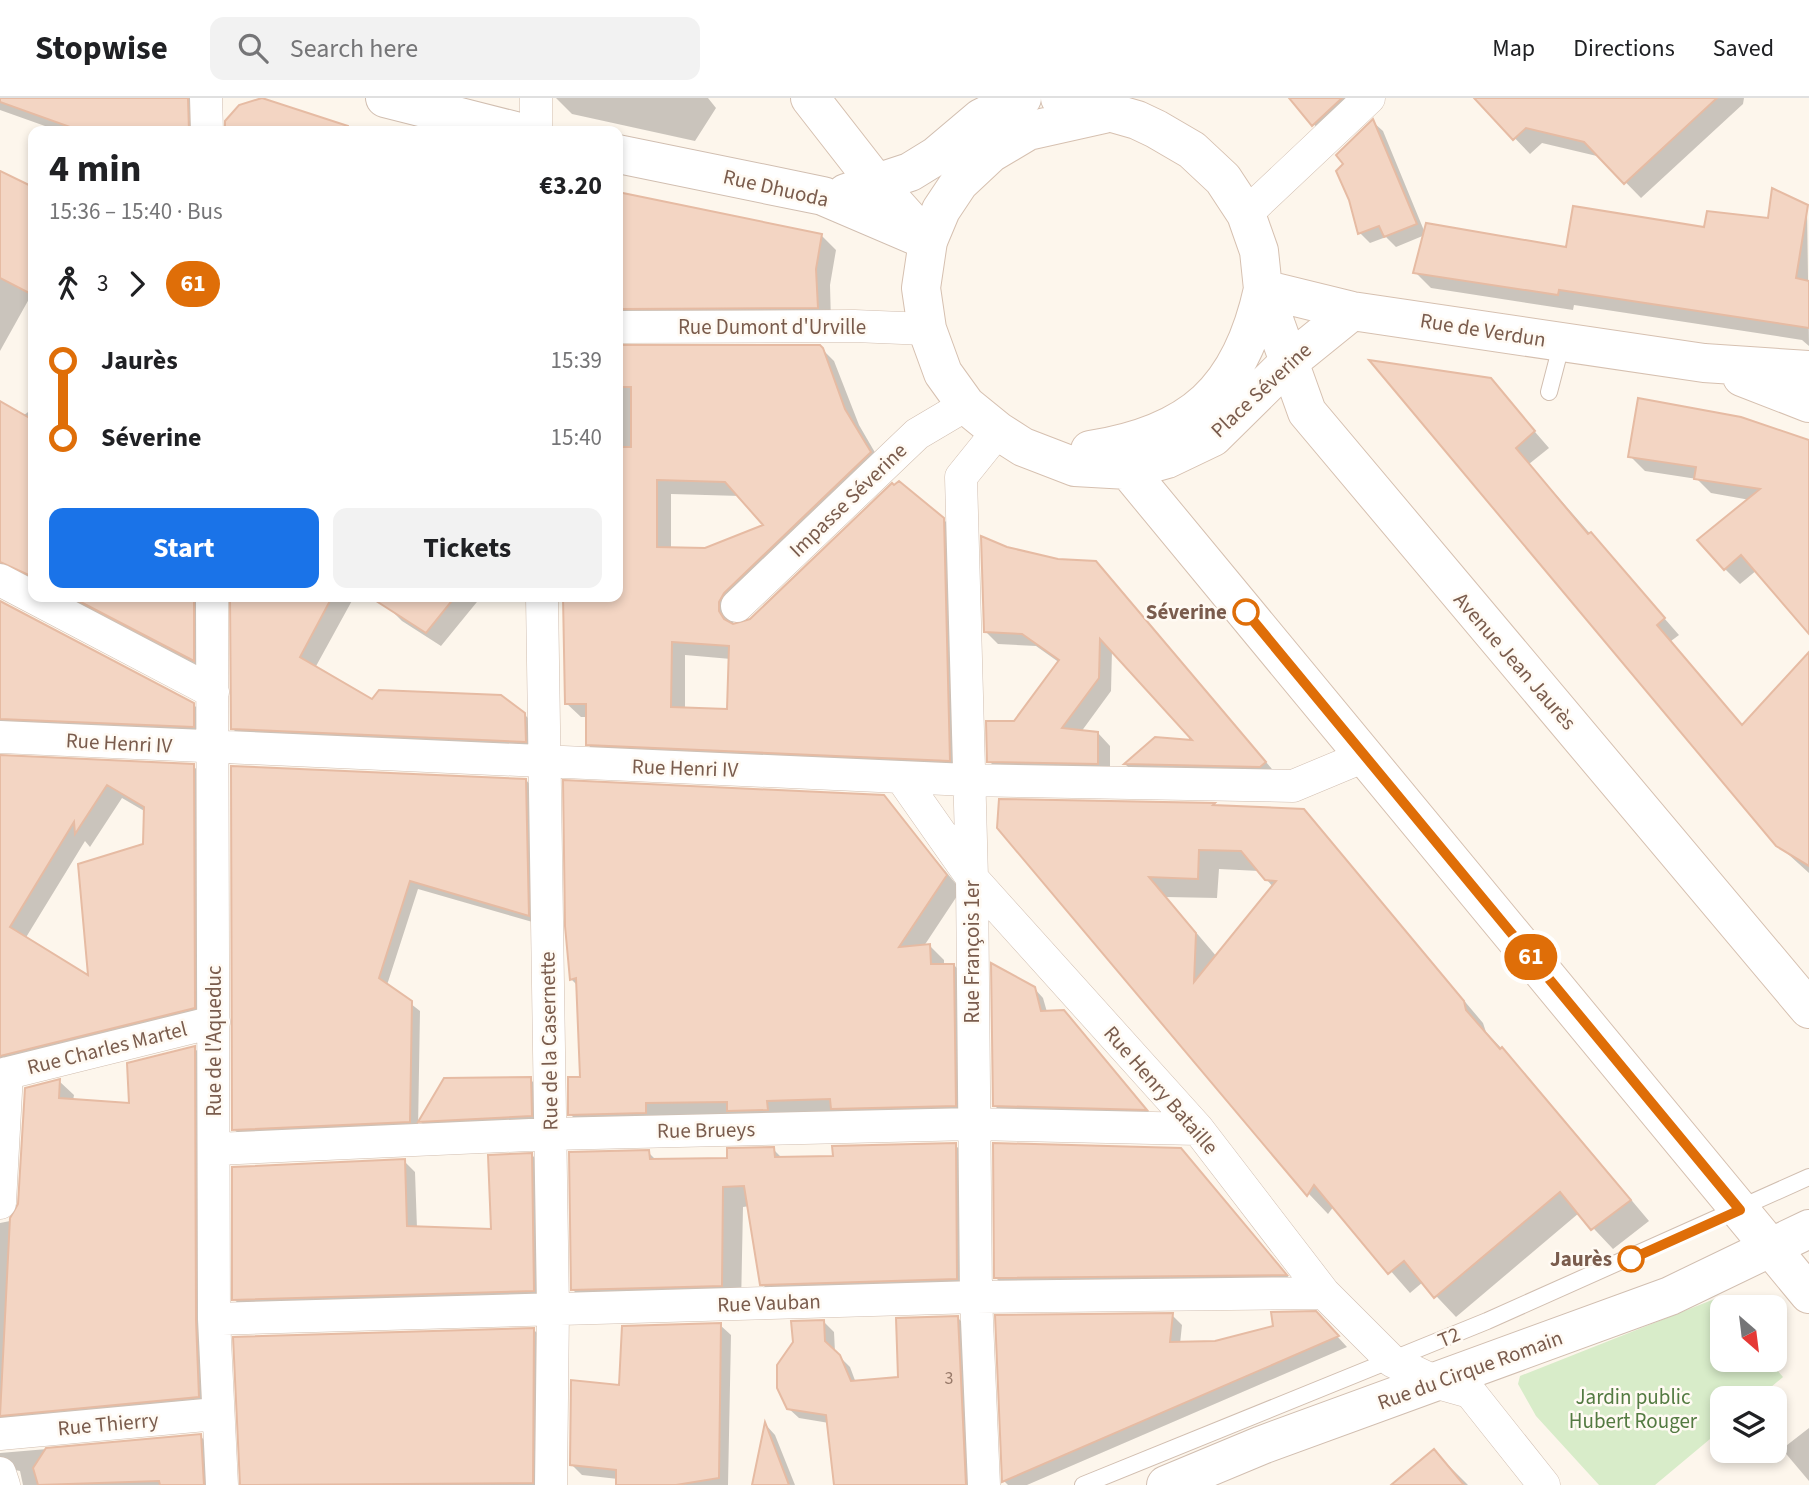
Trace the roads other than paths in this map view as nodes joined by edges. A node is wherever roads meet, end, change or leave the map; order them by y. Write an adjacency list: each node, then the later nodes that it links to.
1 (206, 98): 9 (street)
2 (385, 98): 10 (main road)
3 (536, 98): 11 (street)
4 (810, 98): 13 (main road)
5 (1022, 98): 13 (main road)
6 (1060, 98): 8 (main road)
7 (1369, 98): 15 (street)
8 (1111, 113): 15 (main road); 16 (main road, Place Séverine)
9 (207, 126)
10 (495, 126)
11 (536, 126)
12 (623, 155): 14 (main road, Rue Dhuoda)
13 (877, 184): 14 (main road); 16 (main road)
14 (823, 196): 16 (main road, Rue Dhuoda)
15 (1246, 214): 17 (main road)
16 (928, 241): 20 (main road, Place Séverine)
17 (1263, 289): 18 (main road, Rue de Verdun); 22 (main road, Avenue Jean Jaurès); 29 (main road)
18 (1352, 311): 21 (main road, Rue de Verdun); 22 (main road, Place Séverine)
19 (623, 327): 20 (street, Rue Dumont d'Urville)
20 (927, 329): 27 (main road, Place Séverine)
21 (1562, 342): 23 (main road, Rue de Verdun); 25 (lane)
22 (1289, 362): 30 (main road, Place Séverine); 45 (main road, Avenue Jean Jaurès)
23 (1704, 363): 24 (main road, Rue de Verdun); 26 (main road, Rue de Verdun)
24 (1809, 370)
25 (1549, 392)
26 (1809, 403)
27 (966, 405): 28 (main road, Place Séverine); 36 (street, Impasse Séverine)
28 (998, 431): 29 (main road, Place Séverine); 43 (street, Rue François 1er)
29 (1054, 456): 30 (main road, Place Séverine)
30 (1128, 470): 40 (main road)
31 (0, 580): 32 (street)
32 (28, 595)
33 (42, 602): 37 (street)
34 (212, 602): 37 (street, Rue de l'Aqueduc)
35 (542, 602): 41 (street, Rue de la Casernette)
36 (737, 606)
37 (213, 692): 39 (street, Rue de l'Aqueduc)
38 (0, 737): 39 (street, Rue Henri IV)
39 (214, 748): 41 (street, Rue Henri IV); 46 (street, Rue de l'Aqueduc)
40 (1365, 756): 43 (street, Rue Henri IV); 54 (main road)
41 (545, 762): 42 (street, Rue Henri IV); 50 (street, Rue de la Casernette)
42 (901, 777): 43 (street, Rue Henri IV); 44 (street, Rue Henry Bataille)
43 (968, 780): 44 (street, Rue François 1er)
44 (972, 878): 48 (street, Rue François 1er); 49 (street, Rue Henry Bataille)
45 (1809, 1009)
46 (214, 1022): 47 (street, Rue Charles Martel); 51 (street, Rue de l'Aqueduc)
47 (4, 1074): 53 (street)
48 (973, 1124): 49 (street, Rue Brueys); 50 (street, Rue Brueys); 59 (street, Rue François 1er)
49 (1198, 1129): 57 (street, Rue Henry Bataille)
50 (551, 1134): 51 (street, Rue Brueys); 60 (street, Rue de la Casernette)
51 (215, 1149): 61 (street, Rue de l'Aqueduc)
52 (1809, 1177): 54 (lane, T2)
53 (0, 1203)
54 (1740, 1210): 56 (main road); 62 (lane, T2)
55 (1809, 1229): 56 (main road, Rue du Cirque Romain)
56 (1770, 1247): 58 (main road); 63 (main road, Rue du Cirque Romain)
57 (1324, 1293): 59 (street, Rue Vauban); 62 (street, Rue Henry Bataille)
58 (1809, 1294)
59 (976, 1297): 60 (street, Rue Vauban); 70 (street, Rue François 1er)
60 (553, 1309): 61 (street, Rue Vauban); 69 (street, Rue de la Casernette)
61 (214, 1319): 64 (street, Rue de l'Aqueduc)
62 (1392, 1361): 63 (street, Rue Henry Bataille); 71 (lane, T2)
63 (1438, 1383): 72 (main road, Rue du Cirque Romain); 73 (street, Rue Henry Bataille)
64 (216, 1413): 65 (street, Rue Thierry); 68 (street, Rue de l'Aqueduc)
65 (0, 1434)
66 (0, 1473): 67 (street)
67 (4, 1485)
68 (222, 1485)
69 (551, 1485)
70 (984, 1485)
71 (1083, 1485)
72 (1166, 1485)
73 (1544, 1485)

